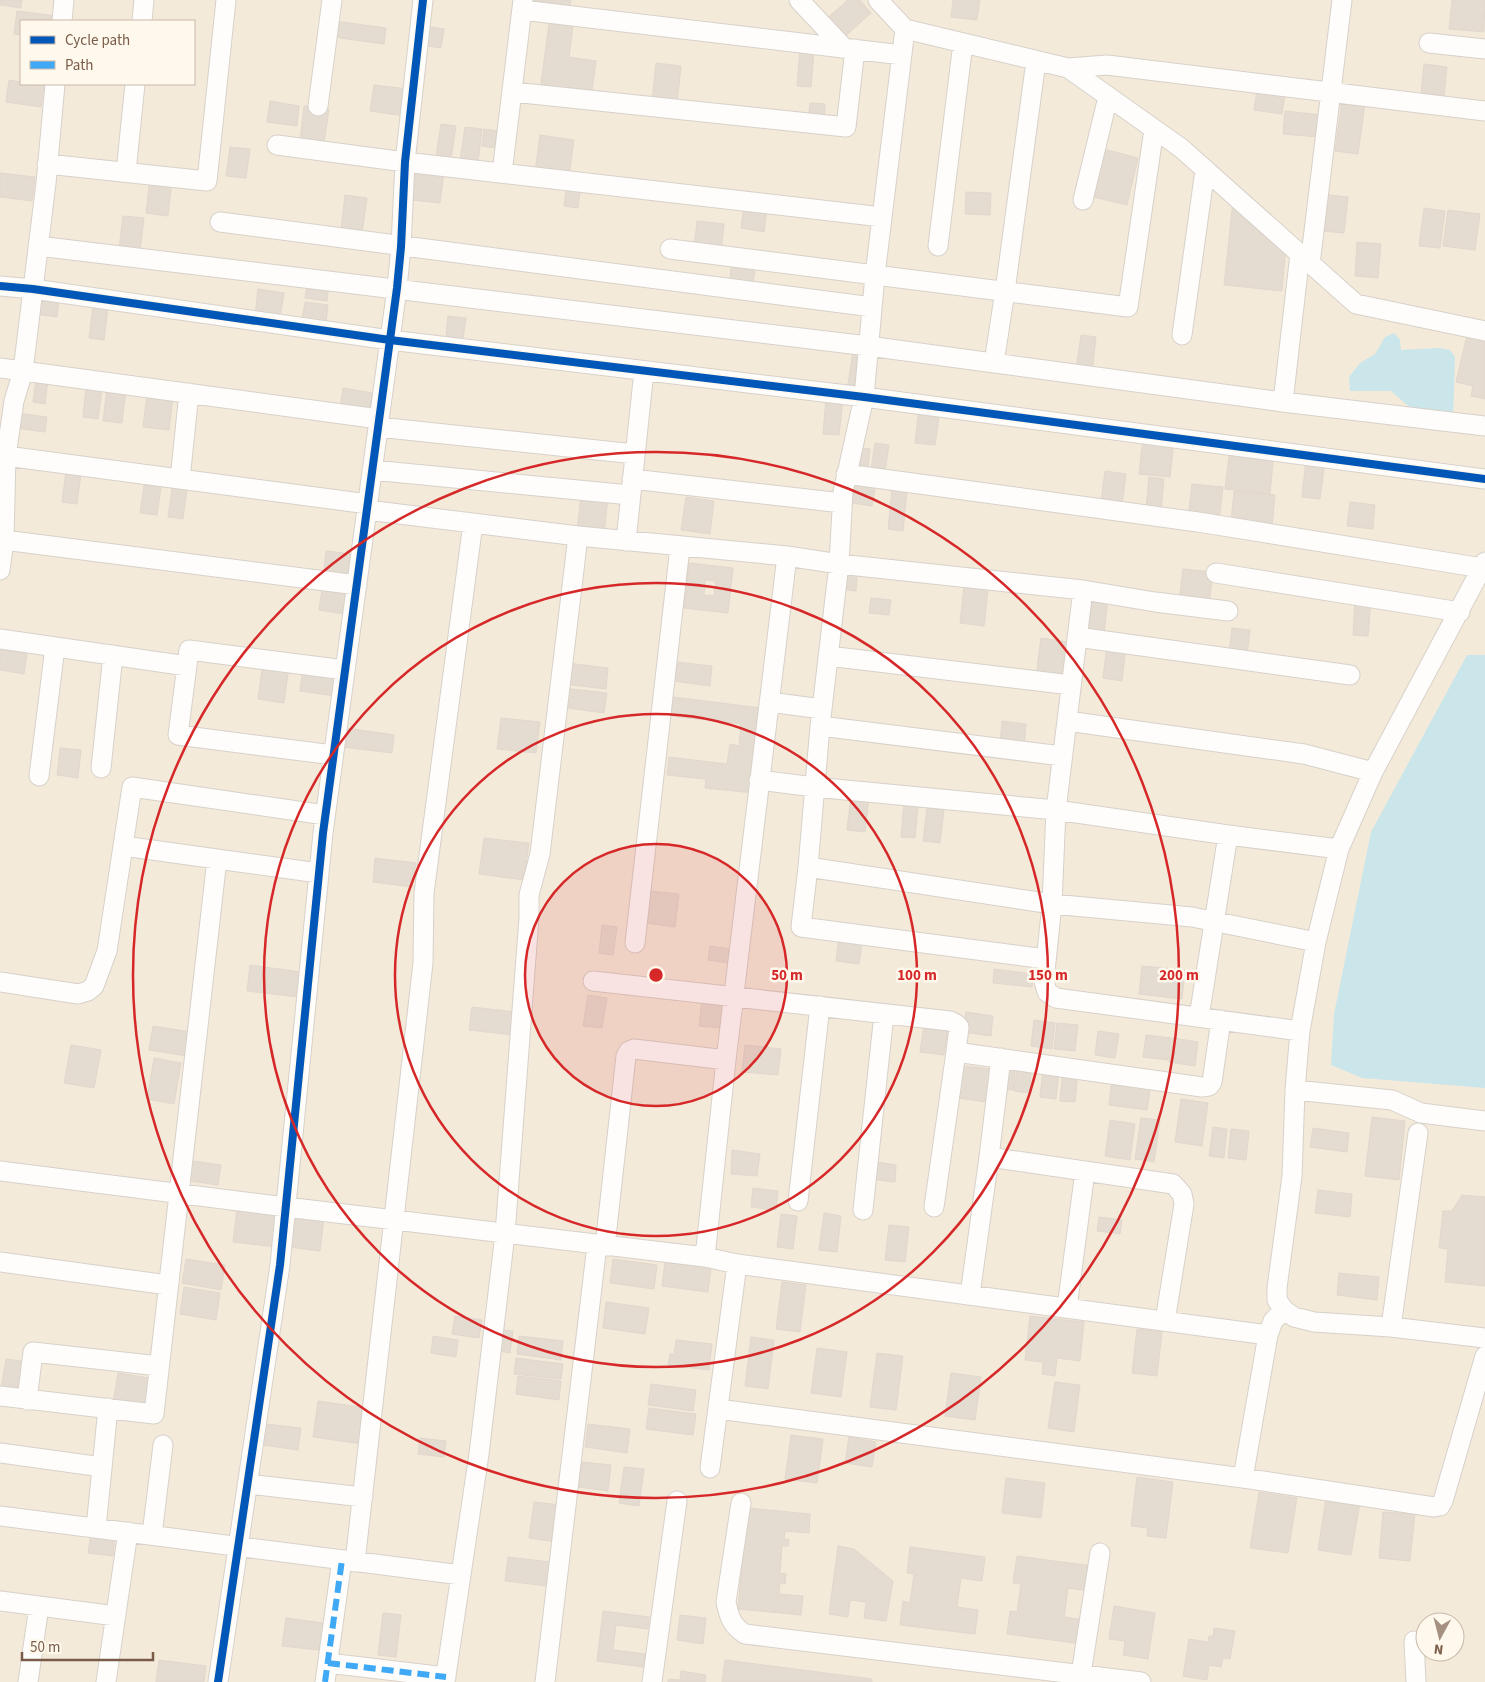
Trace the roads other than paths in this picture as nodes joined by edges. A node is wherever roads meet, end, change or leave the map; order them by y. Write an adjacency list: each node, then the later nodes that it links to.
1 (64, 0): 10 (street)
2 (144, 0): 11 (street)
3 (226, 0): 32 (street)
4 (332, 0): 25 (street)
5 (423, 0): 29 (street)
6 (799, 0): 15 (street)
7 (878, 0): 12 (street)
8 (1342, 0): 23 (street)
9 (522, 5): 15 (street); 22 (street)
10 (62, 20)
11 (142, 20)
12 (905, 28): 13 (street); 17 (street)
13 (963, 43): 18 (street); 38 (street)
14 (1429, 43): 16 (street)
15 (849, 49): 17 (street); 22 (street)
16 (1485, 49)
17 (902, 55): 35 (street)
18 (1036, 61): 19 (street); 46 (street)
19 (1068, 68): 23 (street); 24 (street)
20 (55, 85): 30 (street)
21 (135, 85): 32 (street)
22 (513, 92): 33 (street)
23 (1331, 92): 26 (street); 41 (street)
24 (1108, 97): 27 (street); 34 (street)
25 (318, 106)
26 (1485, 110)
27 (1154, 129): 31 (street); 46 (street)
28 (277, 145): 29 (street)
29 (405, 162): 33 (street); 39 (street)
30 (47, 164): 32 (street); 37 (street)
31 (1205, 170): 41 (street); 49 (street)
32 (126, 172)
33 (502, 173): 35 (street)
34 (1083, 200)
35 (882, 217): 42 (street)
36 (220, 222): 39 (street)
37 (38, 246): 44 (street); 45 (street)
38 (938, 246)
39 (401, 247): 44 (street); 47 (street)
40 (670, 249): 42 (street)
41 (1305, 259): 48 (street); 58 (street)
42 (874, 275): 46 (street); 47 (street)
43 (0, 286): 45 (street)
44 (397, 288): 50 (street); 51 (street)
45 (33, 289): 50 (street); 54 (street)
46 (1005, 291): 52 (street)
47 (872, 307): 51 (street)
48 (1485, 331)
49 (1182, 335)
50 (390, 340): 55 (street); 59 (street)
51 (868, 346): 52 (street); 57 (street)
52 (994, 363): 58 (street)
53 (0, 368): 54 (street)
54 (23, 371): 56 (street); 61 (street)
55 (644, 371): 57 (street); 62 (street)
56 (190, 393): 59 (street); 66 (street)
57 (864, 397): 65 (street); 67 (street)
58 (1283, 402): 60 (street)
59 (378, 423): 62 (street); 64 (street)
60 (1485, 426)
61 (5, 430): 63 (street)
62 (635, 454): 68 (street)
63 (6, 456): 66 (street); 71 (street)
64 (372, 470): 68 (street); 70 (street)
65 (846, 474): 69 (street); 79 (street)
66 (180, 479): 70 (street)
67 (1485, 479)
68 (631, 487): 69 (street); 75 (street)
69 (842, 503): 78 (street)
70 (367, 507): 72 (street); 82 (street)
71 (2, 516): 74 (street)
72 (473, 523): 73 (street); 140 (street)
73 (578, 536): 75 (street); 141 (street)
74 (4, 540): 80 (street); 82 (street)
75 (626, 541): 76 (street)
76 (680, 546): 77 (street); 116 (street)
77 (787, 556): 78 (street); 95 (street)
78 (839, 564): 83 (street); 90 (street)
79 (1484, 565): 85 (street)
80 (0, 570)
81 (1216, 573): 85 (street)
82 (357, 584): 92 (street)
83 (1083, 590): 84 (street); 86 (street)
84 (1228, 611)
85 (1460, 612): 101 (street)
86 (1077, 637): 93 (street); 94 (street)
87 (0, 639): 88 (street)
88 (55, 647): 89 (street); 102 (street)
89 (113, 656): 91 (street); 100 (street)
90 (828, 656): 94 (street); 96 (street)
91 (187, 666): 92 (street); 98 (street)
92 (345, 670): 98 (street)
93 (1350, 676)
94 (1071, 685): 97 (street)
95 (769, 702): 96 (street); 103 (street)
96 (821, 718): 99 (street); 104 (street)
97 (1067, 721): 99 (street); 101 (street)
98 (333, 755): 106 (street)
99 (1062, 756): 105 (street)
100 (101, 768)
101 (1373, 772): 109 (street)
102 (39, 776)
103 (759, 780): 104 (street); 120 (street)
104 (814, 787): 105 (street); 111 (street)
105 (1056, 810): 107 (street); 113 (street)
106 (325, 816): 108 (street); 112 (street)
107 (1228, 835): 109 (street); 114 (street)
108 (123, 846): 110 (street); 119 (street)
109 (1339, 849): 115 (street)
110 (217, 859): 112 (street); 135 (street)
111 (808, 867): 113 (street); 117 (street)
112 (319, 873): 138 (street)
113 (1052, 904): 114 (street); 117 (street)
114 (1214, 921): 115 (street); 123 (street)
115 (1316, 942): 125 (street)
116 (635, 943)
117 (1046, 959): 123 (street)
118 (593, 981): 120 (street)
119 (0, 982)
120 (734, 997): 121 (street); 128 (street)
121 (820, 1006): 122 (street); 136 (street)
122 (884, 1014): 126 (street); 139 (street)
123 (1199, 1017): 124 (street)
124 (1221, 1020): 125 (street); 127 (street)
125 (1300, 1031): 129 (street)
126 (956, 1052): 127 (street); 137 (street)
127 (1001, 1058): 132 (street)
128 (726, 1060): 142 (street); 143 (street)
129 (1295, 1090): 130 (street); 149 (street)
130 (1485, 1121)
131 (1418, 1133): 151 (street)
132 (989, 1157): 134 (street); 147 (street)
133 (0, 1170): 135 (street)
134 (1085, 1171): 148 (street); 150 (street)
135 (178, 1193): 138 (street); 146 (street)
136 (798, 1201)
137 (934, 1206)
138 (286, 1207): 140 (street); 165 (street)
139 (863, 1210)
140 (394, 1220): 141 (street); 166 (street)
141 (505, 1234): 142 (street); 176 (street)
142 (601, 1246): 143 (street); 188 (street)
143 (705, 1258): 145 (street)
144 (0, 1262): 146 (street)
145 (737, 1264): 147 (street); 159 (street)
146 (168, 1285): 155 (street)
147 (970, 1295): 148 (street)
148 (1067, 1308): 150 (street)
149 (1284, 1310): 151 (street); 152 (street)
150 (1165, 1321): 152 (street)
151 (1391, 1327): 153 (street)
152 (1268, 1334): 164 (street)
153 (1485, 1338)
154 (1485, 1356): 164 (street)
155 (159, 1366): 157 (street); 158 (street)
156 (0, 1396): 157 (street)
157 (27, 1400): 158 (street)
158 (108, 1408): 162 (street)
159 (718, 1409): 163 (street); 164 (street)
160 (163, 1445): 172 (street)
161 (0, 1453): 162 (street)
162 (102, 1467): 170 (street)
163 (710, 1468)
164 (1243, 1478)
165 (247, 1484): 166 (street); 173 (street)
166 (363, 1497): 175 (street)
167 (677, 1501): 189 (street)
168 (741, 1503): 182 (street)
169 (0, 1516): 170 (street)
170 (96, 1528): 171 (street)
171 (128, 1532): 172 (street); 179 (street)
172 (152, 1535): 173 (street)
173 (237, 1546): 175 (street); 186 (street)
174 (1100, 1553): 182 (street)
175 (349, 1561): 176 (street); 181 (street)
176 (461, 1575): 183 (street)
177 (0, 1601): 178 (street)
178 (39, 1606): 179 (street); 184 (street)
179 (116, 1616): 185 (street)
180 (1414, 1641): 191 (street)
181 (328, 1663): 183 (street); 187 (street)
182 (1081, 1674): 190 (street)
183 (446, 1680)
184 (28, 1682)
185 (106, 1682)
186 (218, 1682)
187 (325, 1682)
188 (546, 1682)
189 (652, 1682)
190 (1142, 1682)
191 (1416, 1682)

